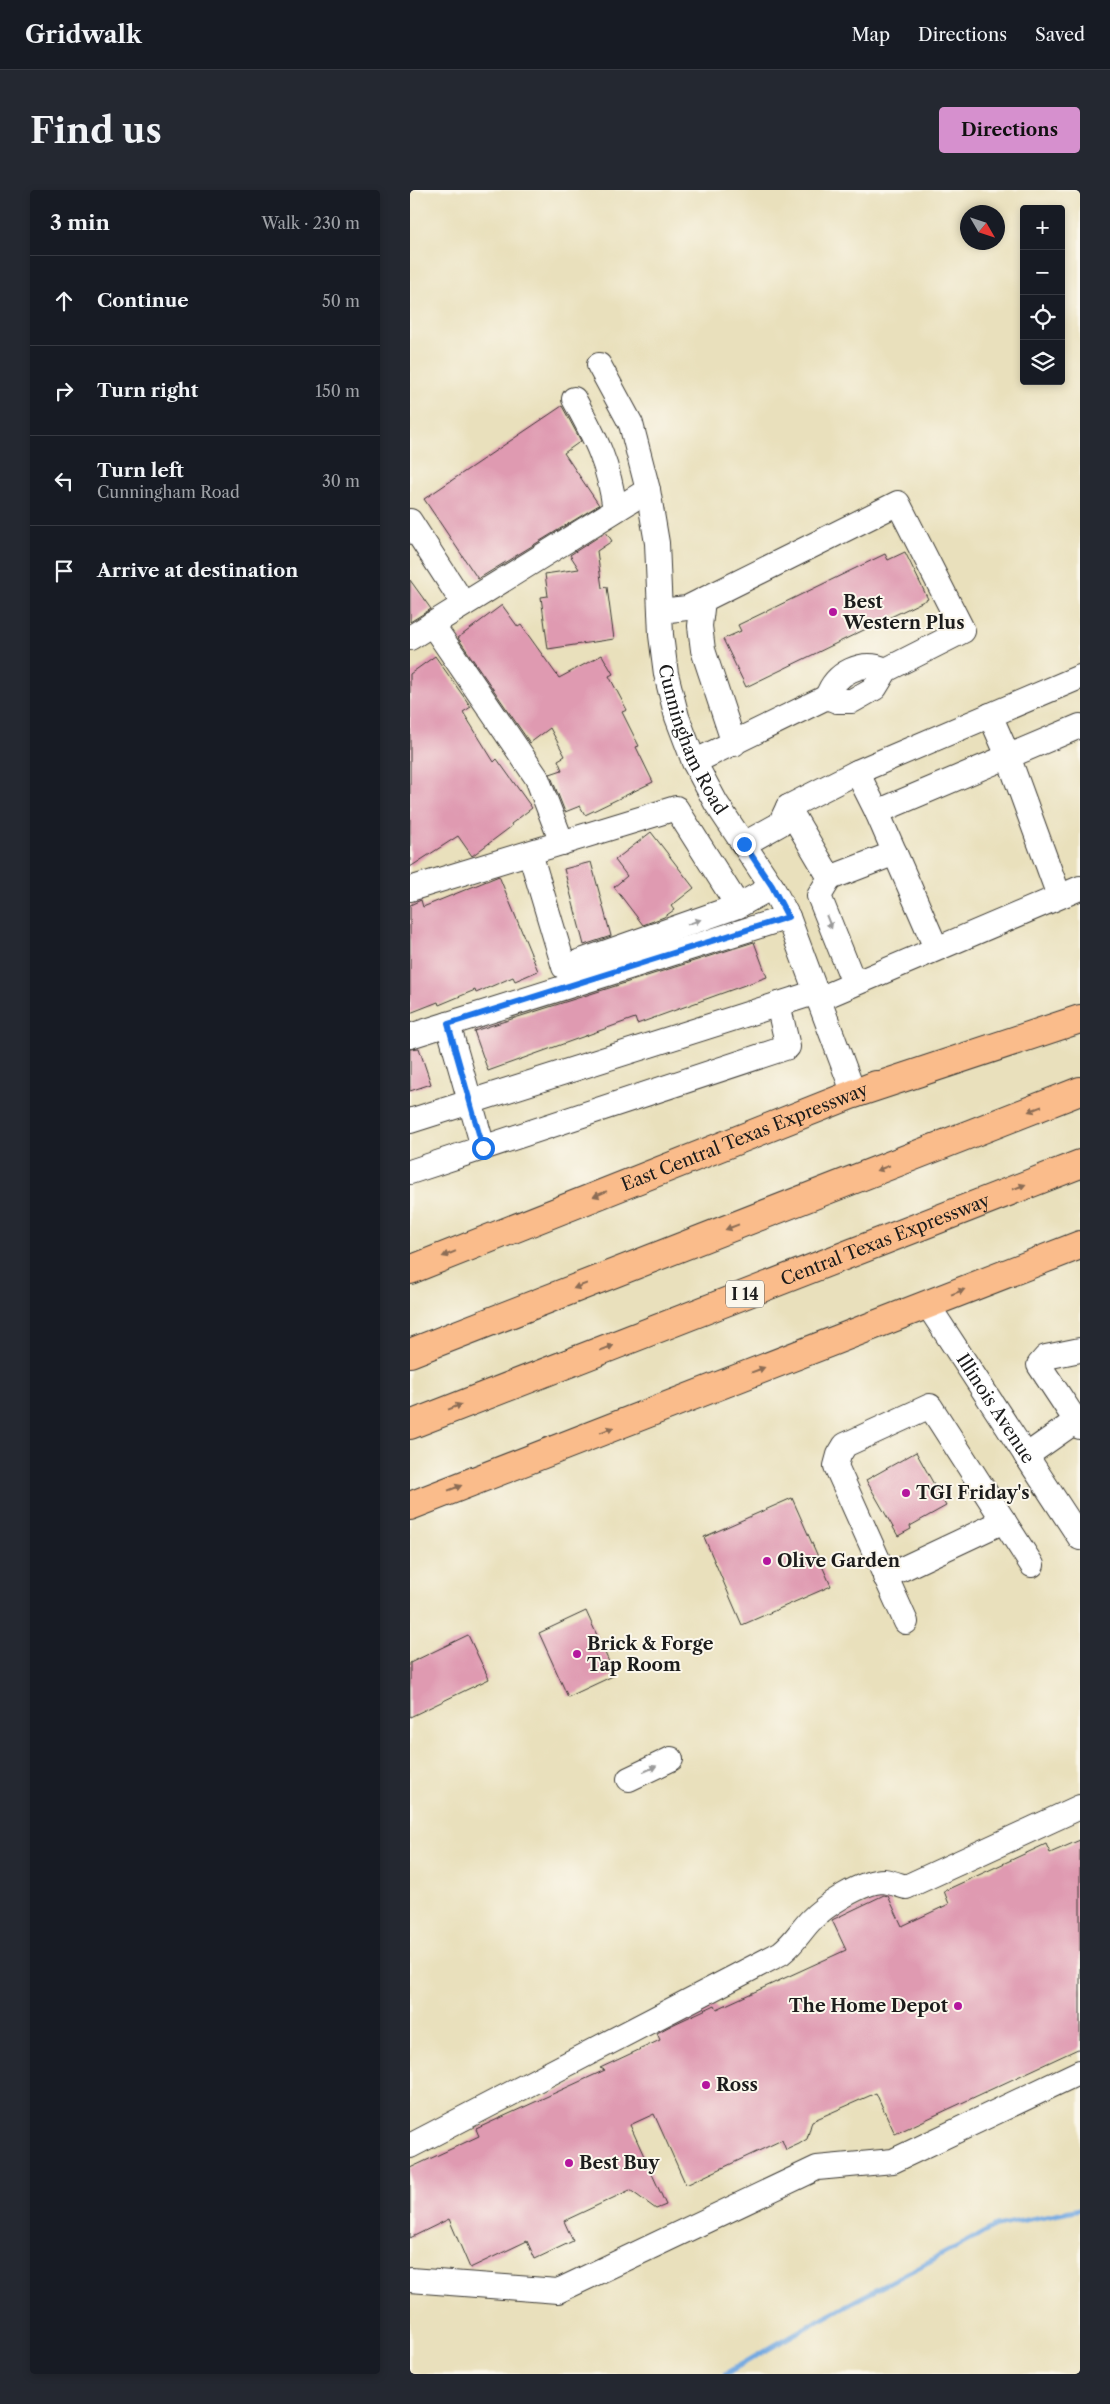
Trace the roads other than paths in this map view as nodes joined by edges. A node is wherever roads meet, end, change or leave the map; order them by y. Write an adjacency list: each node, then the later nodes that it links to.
1 (599, 365): 3 (street, Cunningham Road)
2 (574, 399): 4 (street)
3 (648, 490): 4 (street); 8 (street, Cunningham Road)
4 (615, 510): 7 (street)
5 (410, 521): 7 (street)
6 (703, 600): 8 (street); 14 (street); 14 (street)
7 (463, 603): 9 (street)
8 (660, 611): 16 (street, Cunningham Road)
9 (432, 624): 10 (street); 20 (street)
10 (410, 638)
11 (1080, 678): 12 (street)
12 (990, 715): 15 (street); 17 (street)
13 (1080, 726): 15 (street)
14 (734, 744): 16 (street)
15 (1008, 756): 19 (street); 27 (street)
16 (694, 762): 21 (street, Cunningham Road)
17 (856, 772): 18 (street); 19 (street)
18 (788, 807): 21 (street); 24 (street)
19 (877, 812): 23 (street)
20 (562, 843): 22 (street); 28 (street)
21 (744, 844): 25 (street, Cunningham Road)
22 (530, 853): 26 (street); 28 (street, one-way to 28)
23 (895, 853): 24 (street); 30 (street)
24 (830, 878): 31 (street, one-way to 31)
25 (772, 886): 28 (street); 29 (street, Cunningham Road)
26 (410, 890)
27 (1069, 892): 30 (street)
28 (738, 906)
29 (788, 917): 32 (street, Cunningham Road); 36 (street)
30 (936, 948): 31 (street)
31 (854, 983): 32 (street)
32 (818, 995): 33 (street); 39 (street, Cunningham Road)
33 (778, 1004): 40 (street); 42 (street)
34 (1080, 1005): 39 (main road, East Central Texas Expressway)
35 (1080, 1019): 39 (main road)
36 (448, 1024): 37 (street); 40 (street)
37 (410, 1036)
38 (1080, 1091): 49 (main road, one-way to 49)
39 (854, 1094): 46 (main road, East Central Texas Expressway, one-way to 46)
40 (470, 1102): 41 (street); 42 (street)
41 (410, 1121)
42 (483, 1148): 44 (street)
43 (1080, 1164): 51 (main road, Central Texas Expressway / I 14, one-way to 43)
44 (410, 1172)
45 (1080, 1245): 47 (main road, one-way to 45)
46 (410, 1270)
47 (927, 1304): 52 (street, Illinois Avenue); 53 (main road, one-way to 47)
48 (1080, 1350): 50 (street)
49 (410, 1353)
50 (1079, 1422): 52 (street)
51 (410, 1425)
52 (1026, 1456): 55 (street, Illinois Avenue)
53 (410, 1506)
54 (1004, 1521): 56 (street); 57 (street); 57 (street)
55 (1080, 1538)
56 (1032, 1565)
57 (885, 1577): 58 (street)
58 (906, 1622)
59 (671, 1759): 60 (street, one-way to 59)
60 (629, 1779)
61 (1080, 1807): 63 (street)
62 (1080, 2072): 64 (street)
63 (410, 2146)
64 (410, 2280)

